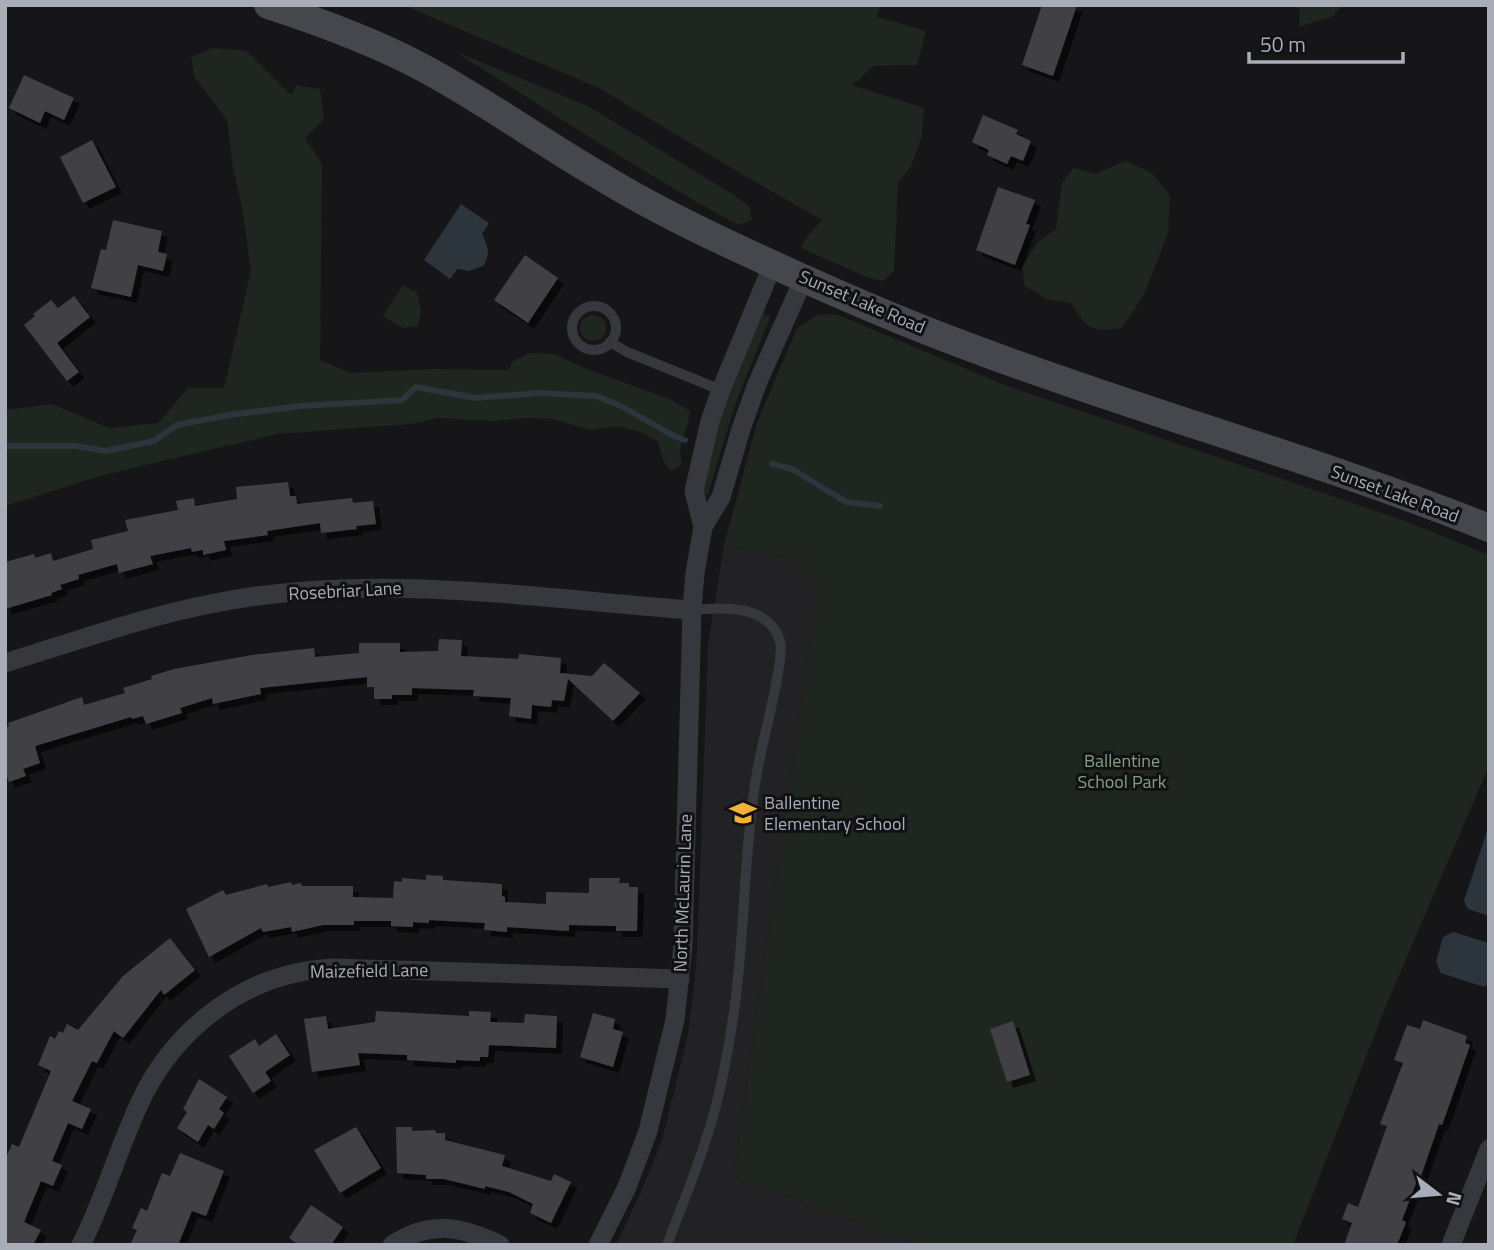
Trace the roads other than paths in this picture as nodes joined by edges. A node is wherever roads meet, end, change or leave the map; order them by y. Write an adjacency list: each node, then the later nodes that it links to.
1 (268, 5): 2 (main road, Sunset Lake Road)
2 (773, 264): 3 (main road, Sunset Lake Road); 5 (street, North McLaurin Lane)
3 (804, 278): 6 (street, North McLaurin Lane); 7 (main road, Sunset Lake Road)
4 (610, 342): 4 (lane); 5 (lane)
5 (721, 390): 6 (street, North McLaurin Lane)
6 (703, 527): 8 (street, North McLaurin Lane)
7 (1489, 528)
8 (692, 610): 9 (street, Rosebriar Lane); 10 (street, North McLaurin Lane); 17 (lane)
9 (5, 663)
10 (680, 979): 13 (street, Maizefield Lane); 16 (street, North McLaurin Lane)
11 (1489, 1149): 12 (street)
12 (1480, 1195): 18 (street)
13 (81, 1245)
14 (392, 1245): 15 (street)
15 (500, 1245)
16 (598, 1245)
17 (667, 1245)
18 (1451, 1245)

